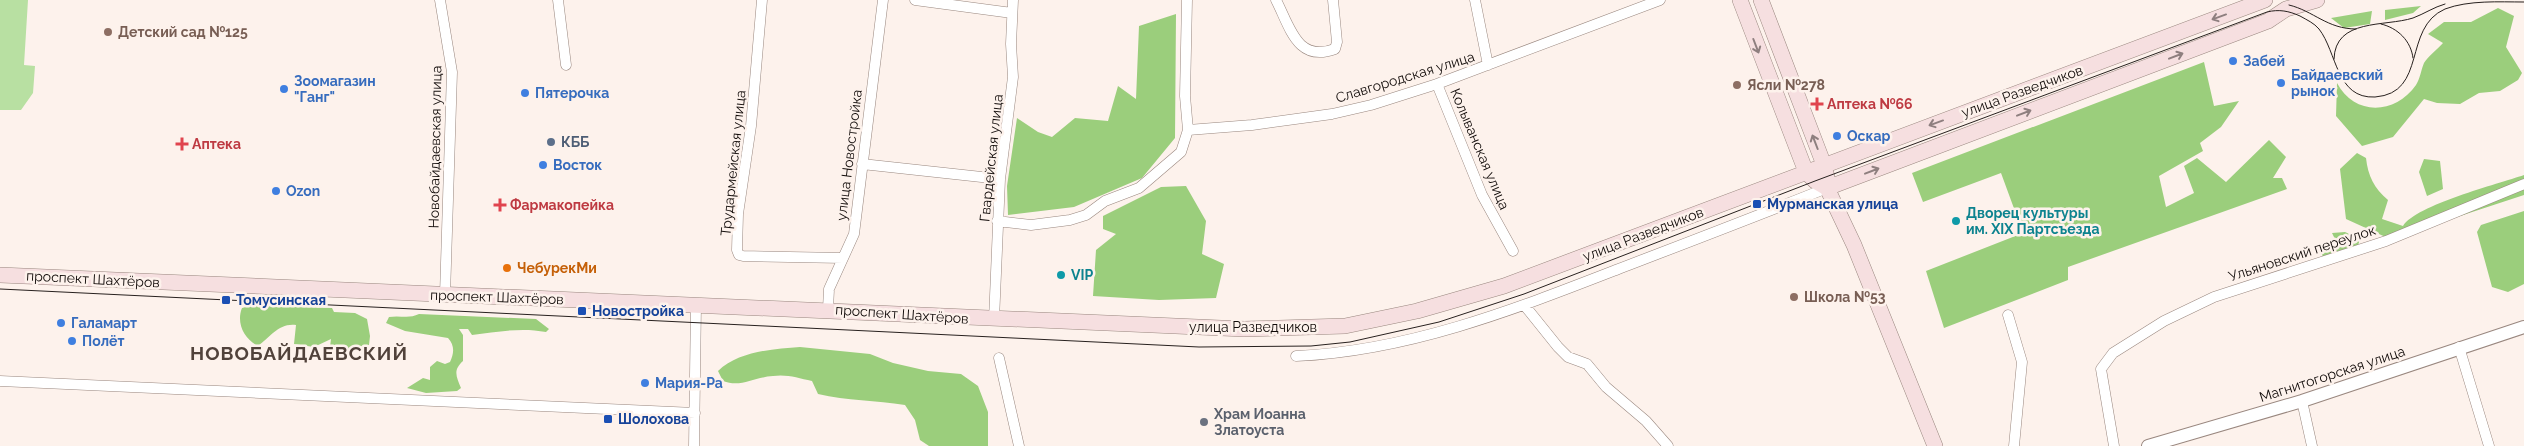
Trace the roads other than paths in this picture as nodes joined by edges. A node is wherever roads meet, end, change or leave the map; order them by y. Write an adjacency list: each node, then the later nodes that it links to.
1 (440, 0): 31 (street, Новобайдаевская улица)
2 (558, 0): 17 (street)
3 (762, 0): 29 (street, Трудармейская улица)
4 (883, 0): 21 (street, улица Новостройка)
5 (915, 0): 16 (street)
6 (1013, 0): 16 (street, Гвардейская улица)
7 (1186, 0): 20 (street)
8 (1276, 0): 9 (street)
9 (1333, 0)
10 (1475, 0): 18 (street)
11 (1660, 0): 18 (street, Славгородская улица)
12 (1740, 0): 23 (main road, one-way to 23)
13 (1761, 0): 22 (main road, one-way to 13)
14 (2265, 0): 22 (main road, улица Разведчиков, one-way to 22)
15 (2317, 0): 26 (main road, улица Разведчиков, one-way to 15)
16 (1012, 13): 24 (street, Гвардейская улица)
17 (566, 65)
18 (1488, 65): 19 (street, Славгородская улица)
19 (1437, 84): 20 (street, Славгородская улица); 28 (street, Колыванская улица)
20 (1188, 130): 27 (street)
21 (862, 164): 24 (street); 29 (street, улица Новостройка)
22 (1824, 165): 23 (main road, улица Разведчиков); 26 (main road)
23 (1806, 172): 26 (main road); 36 (main road, улица Разведчиков)
24 (1000, 179): 27 (street, Гвардейская улица)
25 (2524, 184): 49 (street, Ульяновский переулок)
26 (1827, 188): 33 (street, улица Разведчиков); 47 (main road)
27 (998, 221): 36 (street, Гвардейская улица)
28 (1512, 251)
29 (843, 258): 34 (street, улица Новостройка)
30 (0, 275): 31 (main road, проспект Шахтёров)
31 (445, 295): 32 (main road, проспект Шахтёров)
32 (696, 304): 34 (main road, проспект Шахтёров); 43 (street)
33 (1525, 306): 39 (street, улица Разведчиков); 46 (street)
34 (828, 309): 36 (main road, проспект Шахтёров)
35 (2008, 316): 48 (street)
36 (994, 320)
37 (2524, 327): 38 (street, Магнитогорская улица)
38 (2459, 348): 42 (street, Магнитогорская улица); 52 (street)
39 (1296, 356)
40 (999, 358): 45 (street)
41 (0, 381): 43 (street)
42 (2302, 401): 50 (street, Магнитогорская улица); 51 (street)
43 (695, 413): 44 (street)
44 (694, 446)
45 (1019, 446)
46 (1668, 446)
47 (1935, 446)
48 (2014, 446)
49 (2114, 446)
50 (2148, 446)
51 (2312, 446)
52 (2489, 446)

